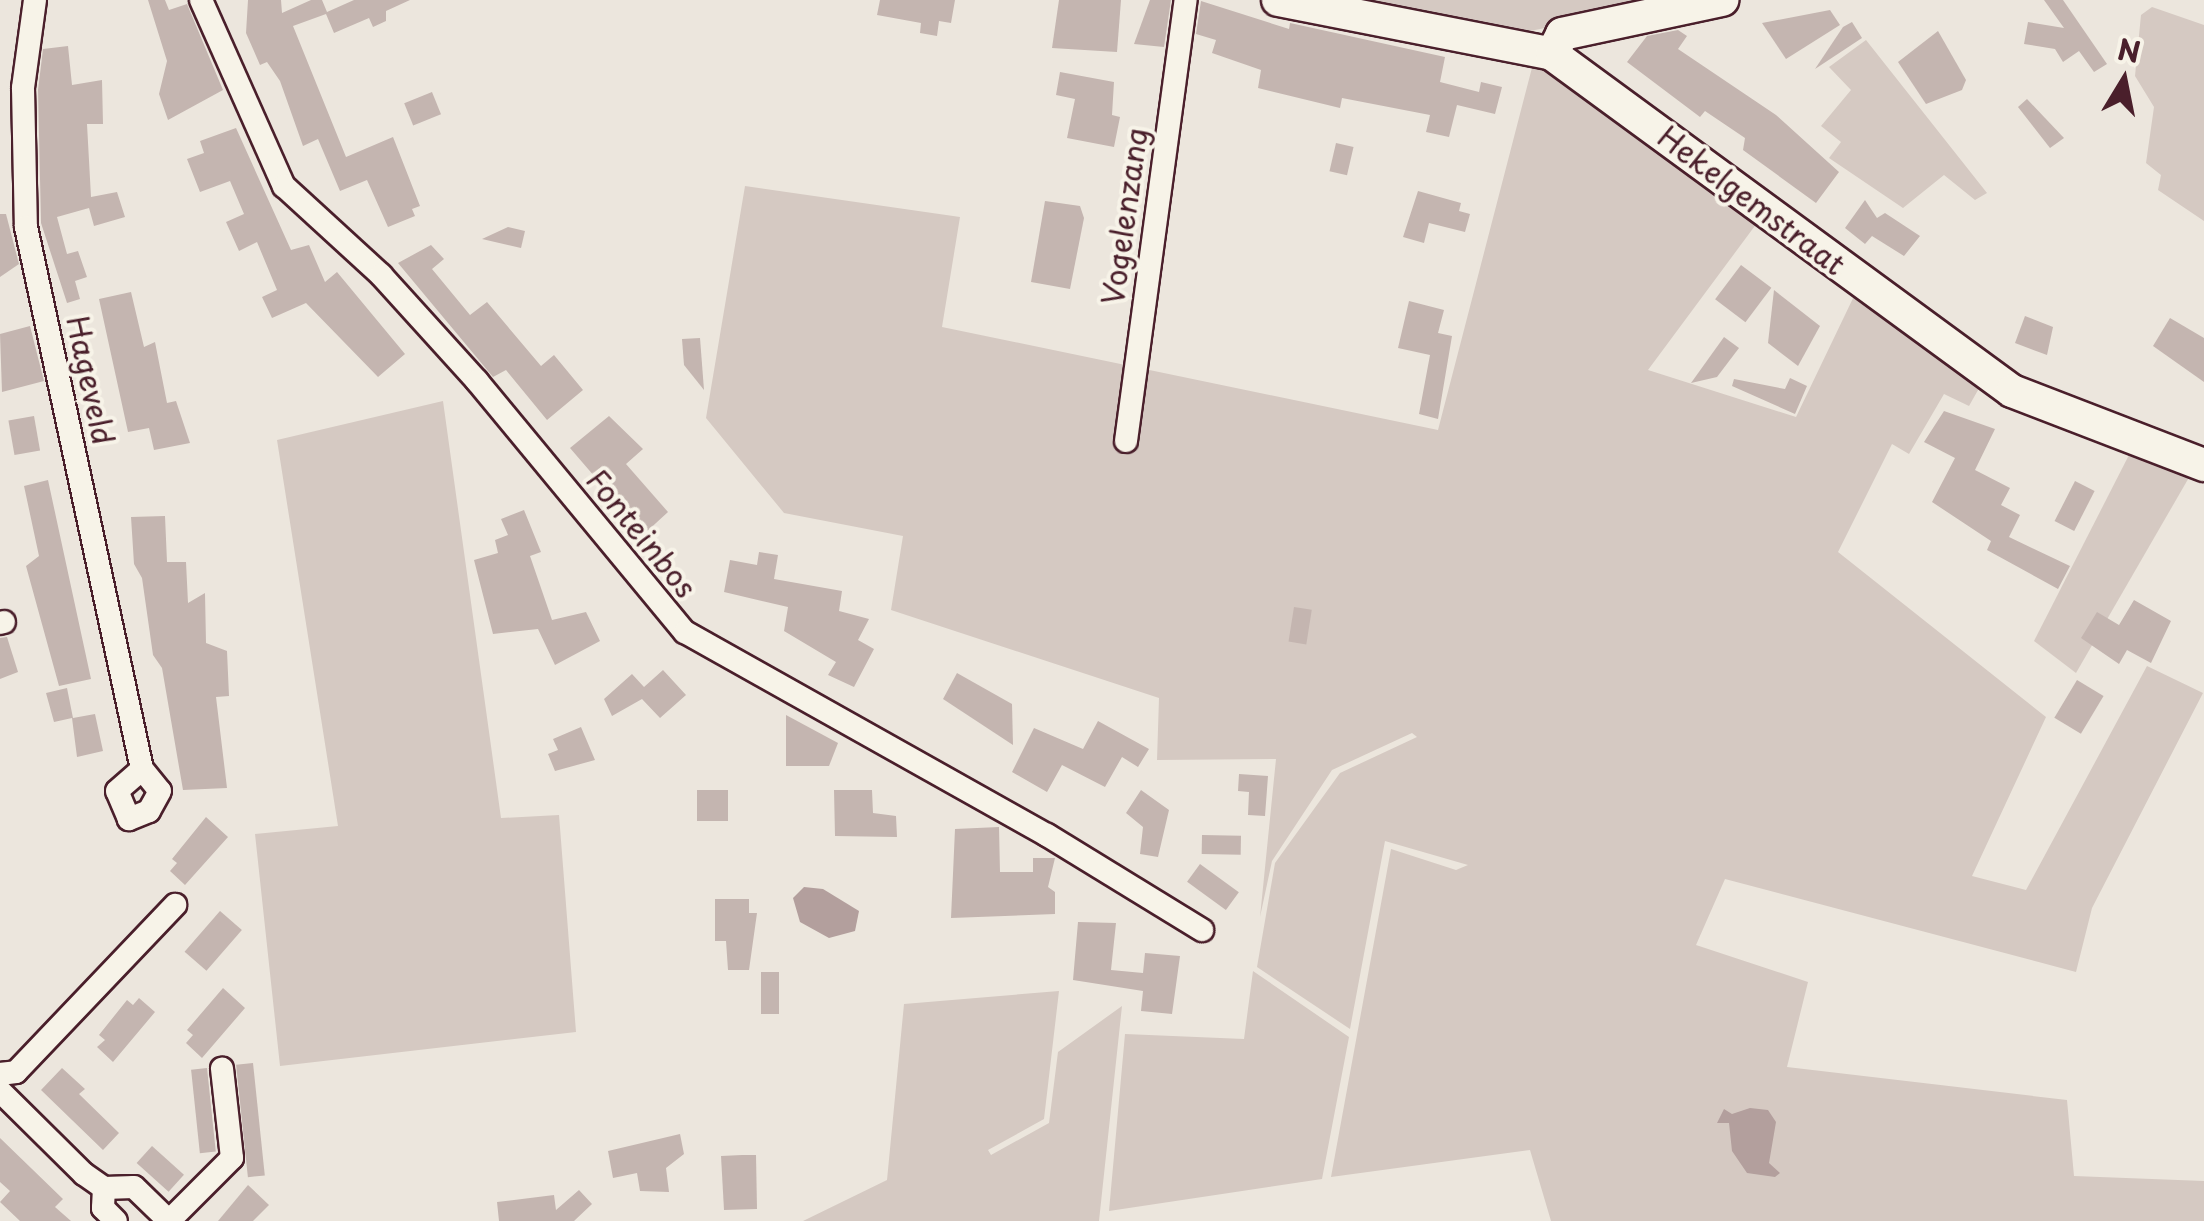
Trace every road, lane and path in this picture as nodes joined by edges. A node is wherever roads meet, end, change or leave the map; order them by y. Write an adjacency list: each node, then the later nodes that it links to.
1 (35, 0): 9 (street, Hageveld)
2 (201, 0): 11 (street, Fonteinbos)
3 (1186, 0): 7 (street, Vogelenzang)
4 (1278, 0): 6 (street, Hekelgemstraat)
5 (1722, 0): 6 (street)
6 (1552, 54): 8 (street, Hekelgemstraat)
7 (1126, 441)
8 (2204, 465)
9 (142, 768)
10 (175, 905): 14 (street)
11 (1202, 930)
12 (0, 1057): 14 (street)
13 (222, 1069): 16 (street)
14 (1, 1074): 15 (street)
15 (0, 1088): 16 (street)
16 (104, 1188): 17 (street)
17 (116, 1221)

